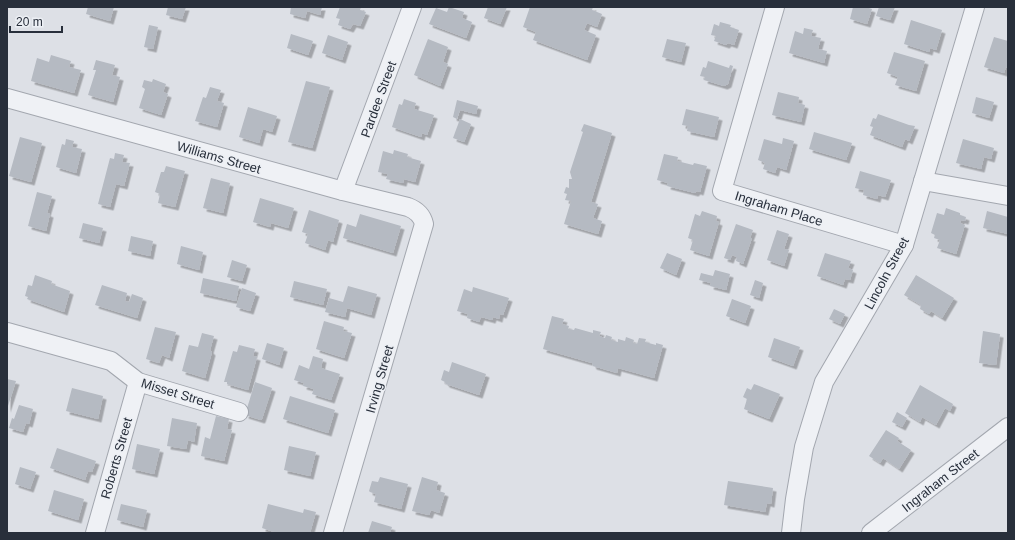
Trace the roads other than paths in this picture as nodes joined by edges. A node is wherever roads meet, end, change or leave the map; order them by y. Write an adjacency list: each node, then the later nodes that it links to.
1 (412, 7): 6 (street, Pardee Street)
2 (775, 7): 9 (street, Ingraham Place)
3 (975, 7): 5 (street, Lincoln Street)
4 (7, 98): 6 (street, Williams Street)
5 (923, 181): 7 (street); 9 (street, Lincoln Street)
6 (343, 191): 8 (street, Williams Street)
7 (1008, 196)
8 (424, 224): 15 (street, Irving Street)
9 (904, 245): 16 (street, Lincoln Street)
10 (7, 332): 11 (street, Misset Street)
11 (138, 382): 12 (street, Misset Street); 14 (street, Roberts Street)
12 (239, 412)
13 (1008, 427): 17 (street, Ingraham Street)
14 (94, 533)
15 (333, 533)
16 (791, 533)
17 (871, 533)

